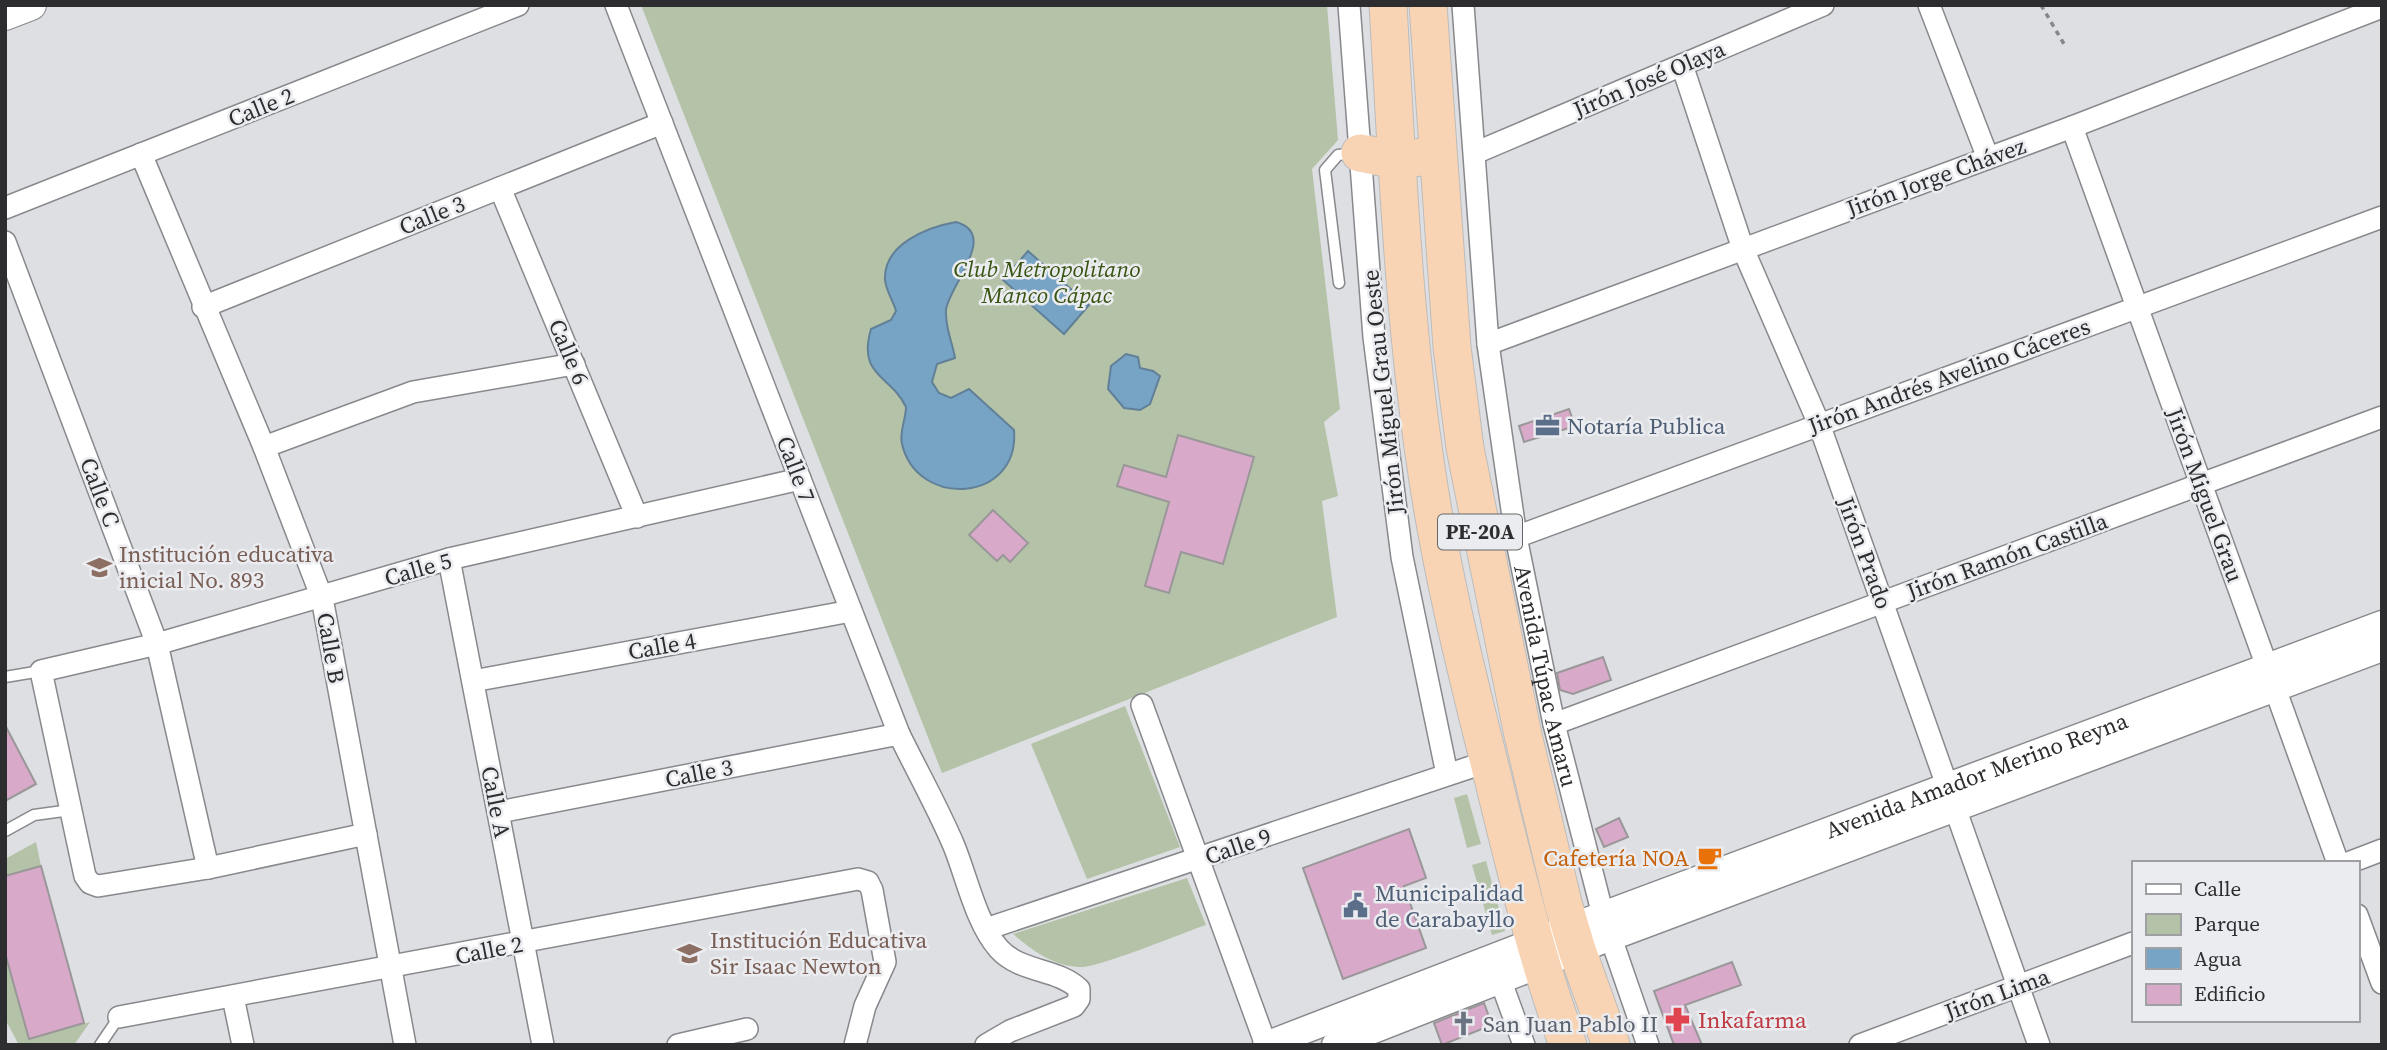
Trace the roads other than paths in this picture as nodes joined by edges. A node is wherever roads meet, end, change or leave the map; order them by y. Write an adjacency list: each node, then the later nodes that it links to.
1 (31, 5): 11 (main road)
2 (518, 5): 17 (street, Calle 2)
3 (616, 5): 13 (street, Calle 7)
4 (1349, 5): 15 (street, Jirón Miguel Grau Oeste)
5 (1388, 5): 20 (highway, PE-20A)
6 (1428, 5): 18 (highway, Avenida Túpac Amaru / PE-20A)
7 (1463, 5): 16 (street, Avenida Túpac Amaru)
8 (1823, 5): 12 (street, Jirón José Olaya)
9 (1929, 5): 19 (street)
10 (2370, 8): 14 (street, Jirón Jorge Chávez)
11 (5, 15)
12 (1682, 65): 16 (street, Jirón José Olaya); 25 (street, Jirón Prado)
13 (662, 123): 21 (street, Calle 3); 34 (street, Calle 7)
14 (2071, 127): 19 (street, Jirón Jorge Chávez); 28 (street, Jirón Miguel Grau)
15 (1360, 153): 20 (highway); 26 (lane); 54 (street, Jirón Miguel Grau Oeste)
16 (1475, 153): 29 (street, Avenida Túpac Amaru)
17 (141, 154): 22 (street, Calle 2); 27 (street, Calle B)
18 (1438, 155): 20 (highway); 67 (highway, Avenida Túpac Amaru / PE-20A)
19 (1988, 158): 25 (street, Jirón Jorge Chávez)
20 (1397, 160): 53 (highway, PE-20A)
21 (500, 188): 27 (street, Calle 3); 30 (street, Calle 6)
22 (5, 208)
23 (2382, 217): 28 (street, Jirón Andrés Avelino Cáceres)
24 (5, 242): 43 (street, Calle C)
25 (1743, 249): 29 (street, Jirón Jorge Chávez); 32 (street, Jirón Prado)
26 (1339, 283)
27 (203, 307): 33 (street, Calle B)
28 (2137, 307): 32 (street, Jirón Andrés Avelino Cáceres); 35 (street, Jirón Miguel Grau)
29 (1488, 344): 37 (street, Avenida Túpac Amaru)
30 (574, 364): 33 (street); 36 (street, Calle 6)
31 (2382, 417): 35 (street, Jirón Ramón Castilla)
32 (1819, 424): 37 (street, Jirón Andrés Avelino Cáceres); 40 (street, Jirón Prado)
33 (264, 447): 39 (street, Calle B)
34 (800, 479): 36 (street, Calle 5); 41 (street, Calle 7)
35 (2201, 484): 40 (street, Jirón Ramón Castilla); 48 (street, Jirón Miguel Grau)
36 (637, 517): 38 (street, Calle 5)
37 (1516, 537): 51 (street, Avenida Túpac Amaru)
38 (449, 559): 39 (street, Calle 5); 49 (street, Calle A)
39 (322, 598): 43 (street, Calle 5); 59 (street, Calle B)
40 (1882, 602): 51 (street, Jirón Ramón Castilla); 55 (street, Jirón Prado)
41 (851, 611): 49 (street, Calle 4); 52 (street, Calle 7)
42 (2382, 624): 48 (street, Avenida Amador Merino Reyna)
43 (157, 644): 46 (street, Calle 5); 64 (street, Calle C)
44 (2382, 648): 48 (street, Avenida Amador Merino Reyna)
45 (5, 664): 47 (lane)
46 (41, 671): 47 (lane); 56 (street)
47 (7, 677)
48 (2271, 678): 55 (street, Avenida Amador Merino Reyna); 62 (street, Jirón Miguel Grau)
49 (473, 681): 57 (street, Calle A)
50 (1142, 705): 61 (street)
51 (1554, 724): 67 (street, Avenida Túpac Amaru)
52 (899, 734): 57 (street, Calle 3); 66 (street, Calle 7)
53 (1489, 761): 54 (street, Calle 9); 70 (highway, PE-20A)
54 (1447, 774): 61 (street, Calle 9)
55 (1951, 798): 67 (street, Avenida Amador Merino Reyna); 74 (street, Jirón Prado)
56 (71, 810): 58 (lane); 64 (street)
57 (499, 813): 68 (street, Calle A)
58 (5, 831)
59 (366, 834): 64 (street); 71 (street, Calle B)
60 (2382, 850): 63 (street)
61 (1199, 859): 66 (street, Calle 9); 86 (street)
62 (2337, 861)
63 (2353, 861)
64 (208, 868)
65 (2359, 920): 73 (street)
66 (986, 929): 85 (street, Calle 7)
67 (1590, 932): 70 (street, Avenida Amador Merino Reyna); 90 (highway, Avenida Túpac Amaru / PE-20A); 91 (street, Avenida Túpac Amaru)
68 (524, 943): 71 (street, Calle 2); 82 (street, Calle A); 84 (street, Calle 2)
69 (2132, 943): 74 (street, Jirón Lima)
70 (1537, 953): 72 (street, Avenida Amador Merino Reyna); 89 (highway, PE-20A)
71 (390, 968): 75 (street, Calle 2); 81 (street, Calle B)
72 (1496, 969): 86 (street); 87 (street); 88 (street)
73 (2382, 983)
74 (2018, 986): 92 (street, Jirón Lima); 93 (street, Jirón Prado)
75 (233, 997): 76 (street, Calle 2); 80 (street)
76 (119, 1017): 79 (lane)
77 (747, 1029): 78 (street)
78 (712, 1041): 83 (street)
79 (100, 1045)
80 (243, 1045)
81 (405, 1045)
82 (543, 1045)
83 (678, 1045)
84 (855, 1045)
85 (986, 1045)
86 (1266, 1045)
87 (1335, 1045)
88 (1524, 1045)
89 (1568, 1045)
90 (1611, 1045)
91 (1648, 1045)
92 (1860, 1045)
93 (2039, 1045)

